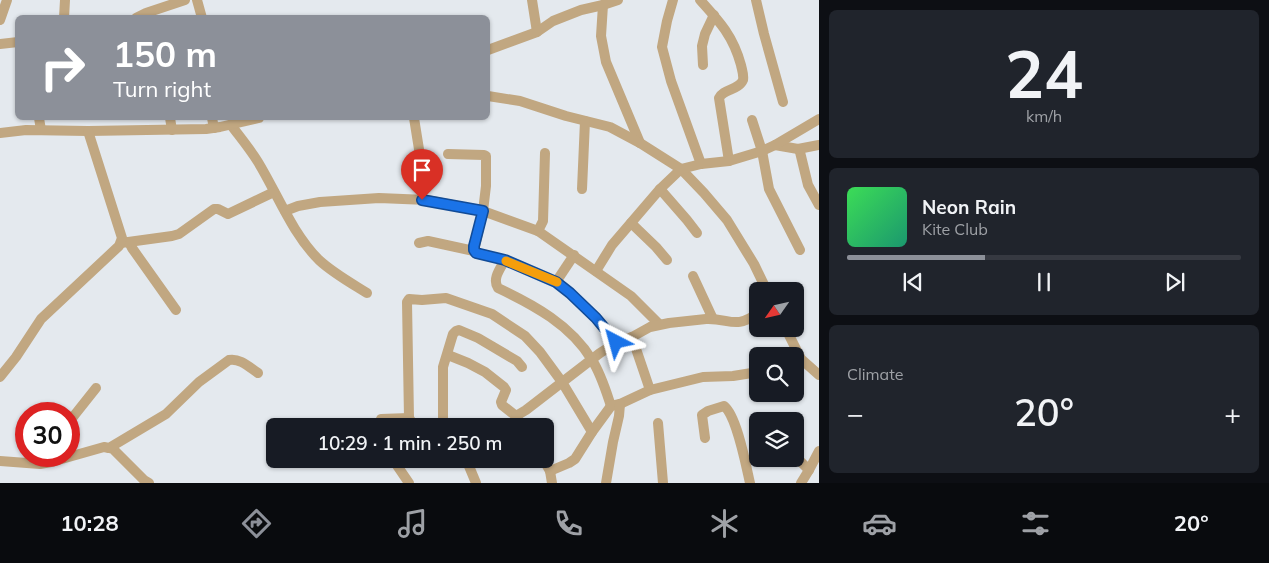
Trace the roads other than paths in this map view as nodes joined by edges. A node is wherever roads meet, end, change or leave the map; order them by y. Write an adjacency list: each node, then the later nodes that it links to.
1 (6, 0): 15 (street)
2 (65, 0): 12 (street)
3 (185, 0): 13 (street)
4 (197, 0): 14 (street)
5 (532, 0): 16 (street)
6 (618, 0): 10 (street)
7 (673, 0): 44 (street)
8 (700, 0): 11 (street)
9 (756, 0): 22 (street)
10 (603, 5): 16 (street); 36 (street)
11 (714, 14): 20 (street); 43 (street)
12 (64, 15)
13 (142, 15)
14 (201, 15)
15 (0, 20)
16 (537, 32): 19 (street)
17 (15, 42): 18 (street)
18 (0, 44)
19 (490, 49)
20 (703, 65)
21 (490, 96): 29 (street)
22 (783, 102)
23 (819, 119): 37 (street)
24 (39, 120): 32 (street)
25 (170, 120): 33 (street)
26 (251, 120): 31 (street)
27 (414, 120): 49 (street)
28 (752, 120): 40 (street)
29 (585, 121): 36 (street); 46 (street)
30 (213, 123): 31 (street); 33 (street)
31 (231, 125): 48 (street)
32 (41, 130): 34 (street); 35 (street)
33 (172, 130): 34 (street)
34 (88, 131): 56 (street)
35 (0, 133)
36 (640, 143): 45 (street)
37 (775, 145): 39 (street); 40 (street)
38 (819, 145): 39 (street)
39 (798, 149): 50 (street)
40 (762, 151): 43 (street); 59 (street)
41 (545, 152): 54 (street)
42 (448, 154): 51 (street)
43 (729, 161): 44 (street)
44 (701, 164): 45 (street)
45 (681, 169): 47 (street); 66 (street)
46 (582, 189)
47 (660, 189): 53 (street); 55 (street)
48 (274, 192): 52 (street); 56 (street)
49 (422, 200): 51 (street); 52 (street)
50 (819, 204)
51 (483, 211): 54 (street); 58 (street)
52 (285, 212): 67 (street)
53 (631, 223): 62 (street); 63 (street)
54 (538, 231): 60 (street)
55 (697, 233)
56 (125, 243): 68 (street); 81 (street)
57 (419, 243): 58 (street)
58 (474, 250): 61 (street)
59 (800, 250)
60 (574, 255): 63 (street); 65 (street)
61 (505, 260): 65 (street); 75 (street)
62 (667, 260)
63 (596, 271): 71 (street)
64 (693, 276): 69 (street)
65 (556, 282): 73 (street)
66 (762, 282)
67 (367, 293)
68 (176, 310)
69 (713, 318): 70 (street); 71 (street)
70 (749, 319)
71 (659, 324): 72 (street)
72 (632, 337): 73 (street); 84 (street)
73 (616, 342): 75 (street)
74 (448, 355): 77 (street); 87 (street); 89 (street)
75 (592, 360): 82 (street); 85 (street)
76 (804, 365): 80 (street)
77 (522, 367)
78 (258, 373): 93 (street)
79 (749, 373): 84 (street)
80 (819, 376)
81 (0, 377)
82 (562, 382): 87 (street); 88 (street); 91 (street)
83 (96, 388): 86 (street)
84 (650, 390): 85 (street)
85 (616, 405): 91 (street); 108 (street)
86 (80, 408)
87 (516, 416)
88 (409, 418)
89 (443, 418)
90 (658, 423): 109 (street)
91 (592, 432): 103 (street)
92 (706, 438): 110 (street)
93 (109, 448): 95 (street); 104 (street)
94 (819, 451): 102 (street)
95 (80, 454)
96 (0, 461): 97 (street)
97 (15, 461)
98 (804, 465): 102 (street)
99 (399, 468): 105 (street)
100 (470, 468): 106 (street)
101 (548, 468): 103 (street)
102 (809, 470): 111 (street)
103 (550, 471): 107 (street)
104 (149, 483)
105 (409, 483)
106 (476, 483)
107 (552, 483)
108 (606, 483)
109 (663, 483)
110 (750, 483)
111 (800, 483)

